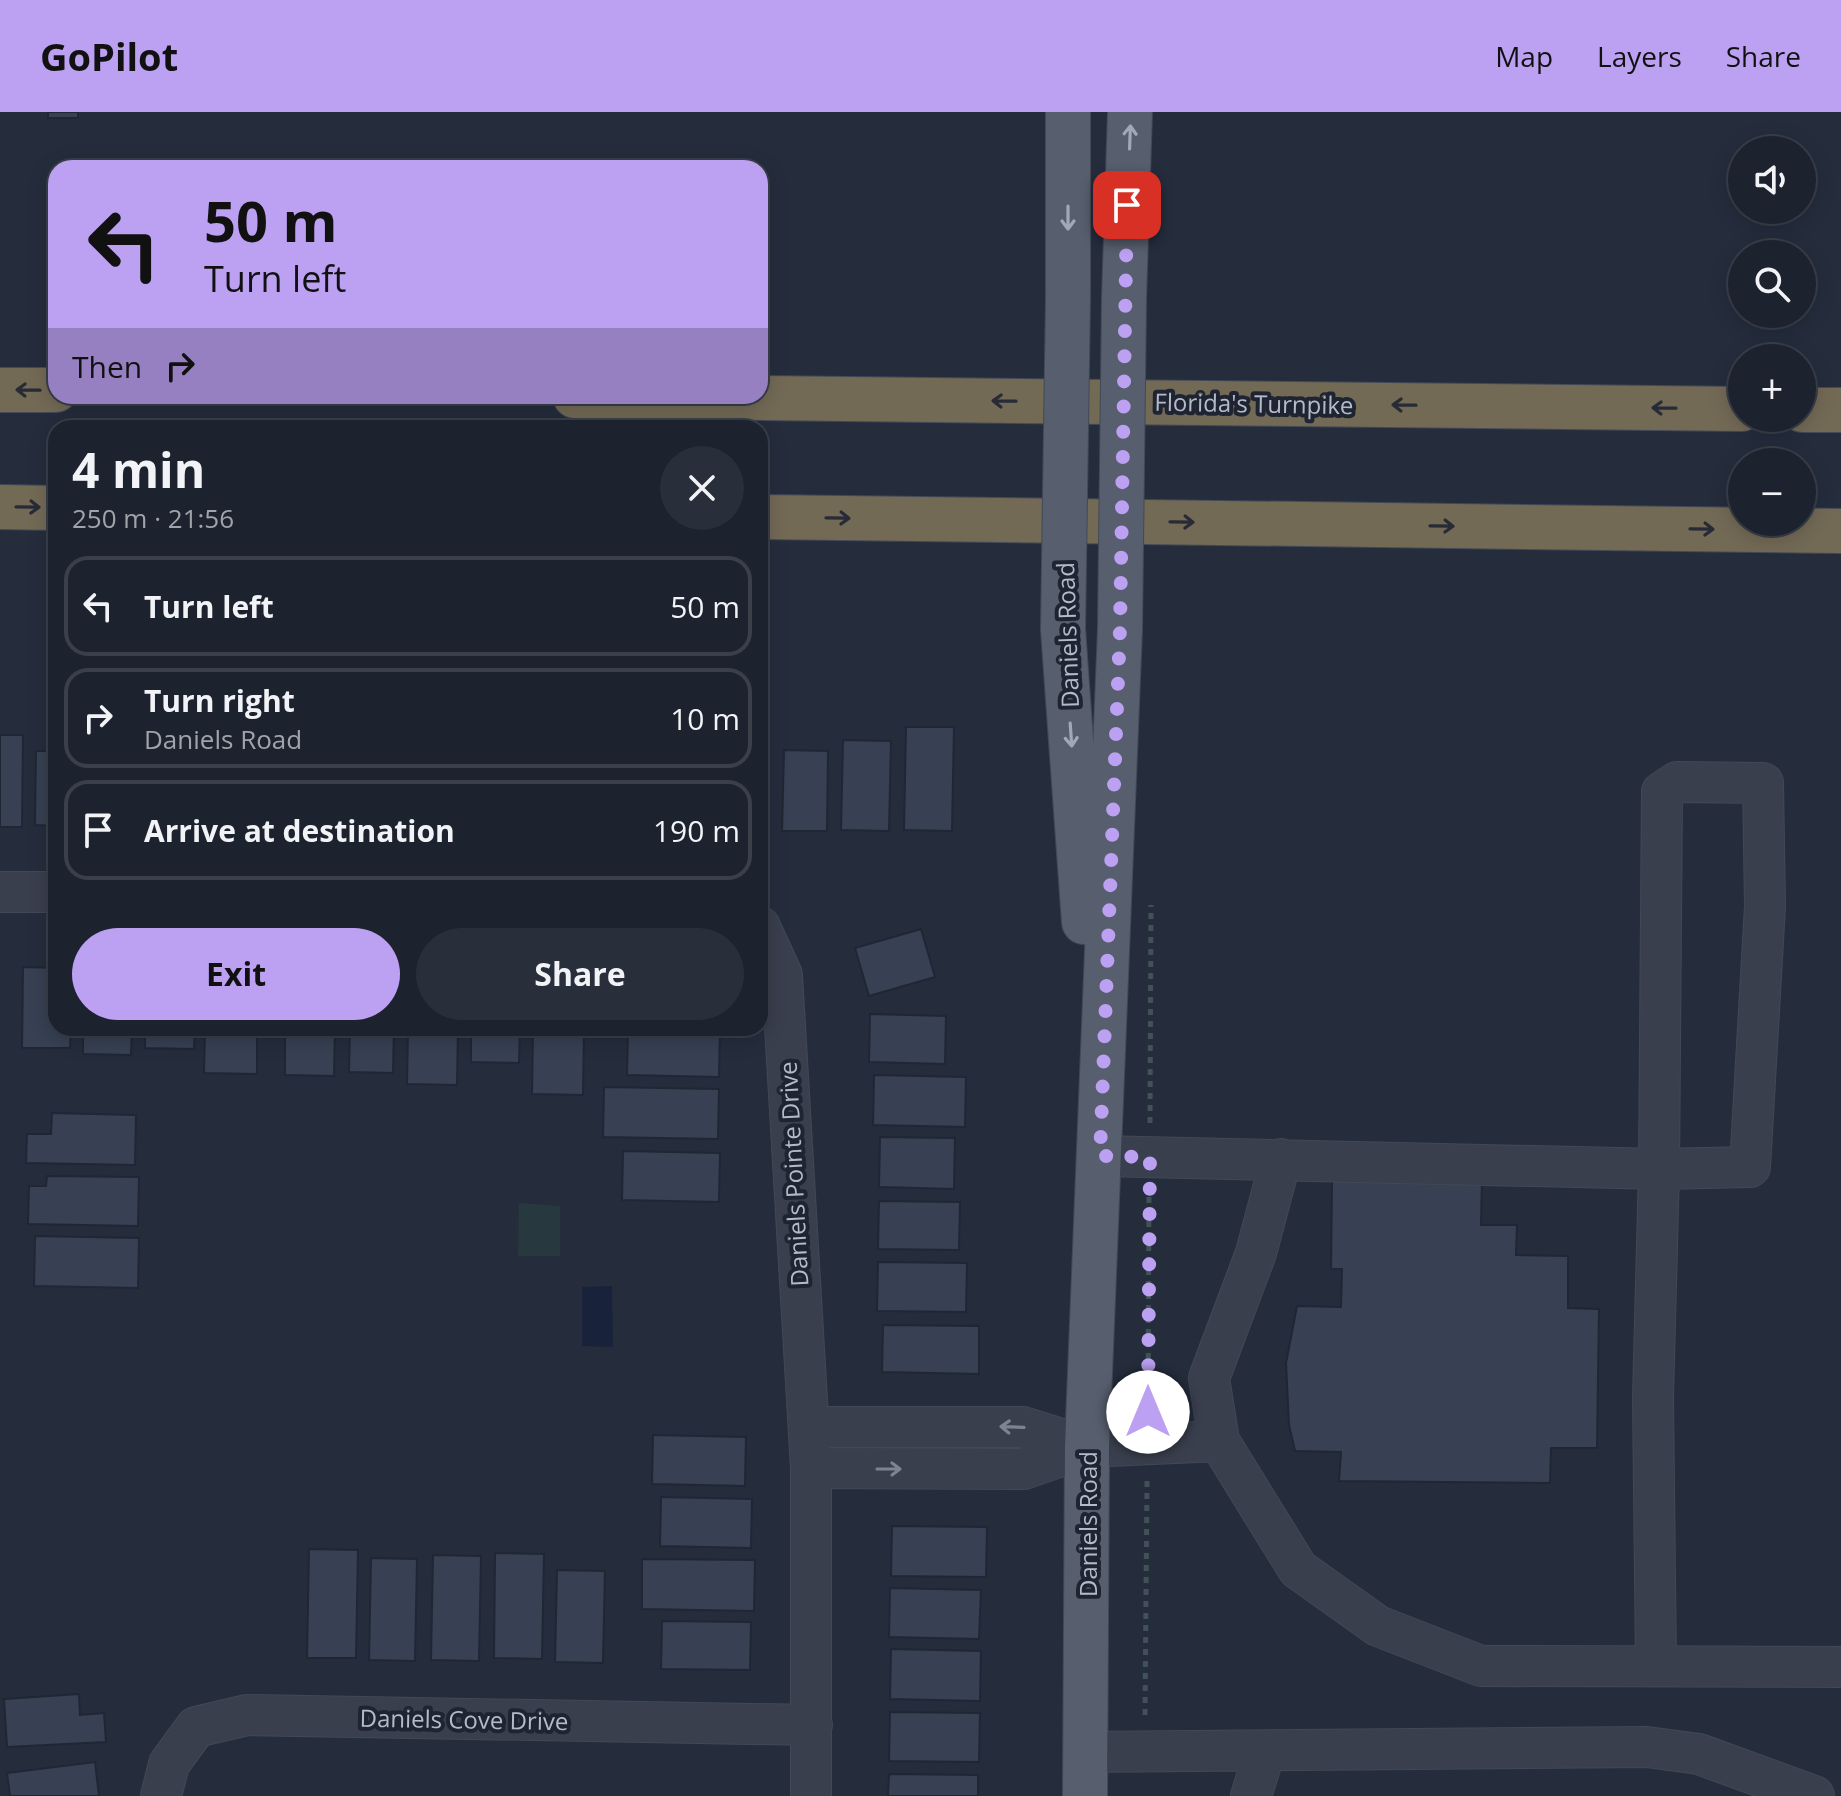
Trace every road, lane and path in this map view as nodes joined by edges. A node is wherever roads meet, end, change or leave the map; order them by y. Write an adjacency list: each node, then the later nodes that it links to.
1 (1068, 112): 17 (main road, Daniels Road, one-way to 17, bridge)
2 (1130, 112): 17 (main road, Daniels Road, one-way to 2, bridge)
3 (0, 390): 4 (highway, one-way to 3)
4 (48, 390)
5 (768, 398): 6 (highway, Florida's Turnpike, one-way to 5)
6 (1728, 409)
7 (1816, 410): 8 (highway)
8 (1841, 410)
9 (0, 507): 10 (highway, one-way to 10)
10 (48, 508)
11 (768, 517): 12 (highway, one-way to 12)
12 (1841, 531)
13 (0, 892): 14 (street)
14 (48, 892)
15 (1151, 904): 18 (path)
16 (768, 944): 21 (street, Daniels Pointe Drive)
17 (1100, 1156): 18 (street); 24 (main road, Daniels Road)
18 (1150, 1157): 19 (street); 23 (path)
19 (1281, 1159): 20 (street); 22 (street)
20 (1659, 1169): 20 (street); 26 (street)
21 (809, 1427): 24 (street, one-way to 21); 25 (street)
22 (1219, 1441): 23 (street); 26 (street)
23 (1147, 1444): 24 (street); 31 (path)
24 (1087, 1447): 25 (street, one-way to 24); 30 (main road, Daniels Road)
25 (811, 1468): 28 (street)
26 (1656, 1666): 27 (street)
27 (1841, 1667)
28 (812, 1725): 32 (street, Daniels Cove Drive); 33 (street)
29 (1265, 1751): 31 (street); 35 (street); 36 (street)
30 (1086, 1752): 31 (street); 34 (main road, Daniels Road)
31 (1145, 1753)
32 (161, 1796)
33 (811, 1796)
34 (1085, 1796)
35 (1251, 1796)
36 (1814, 1796)

